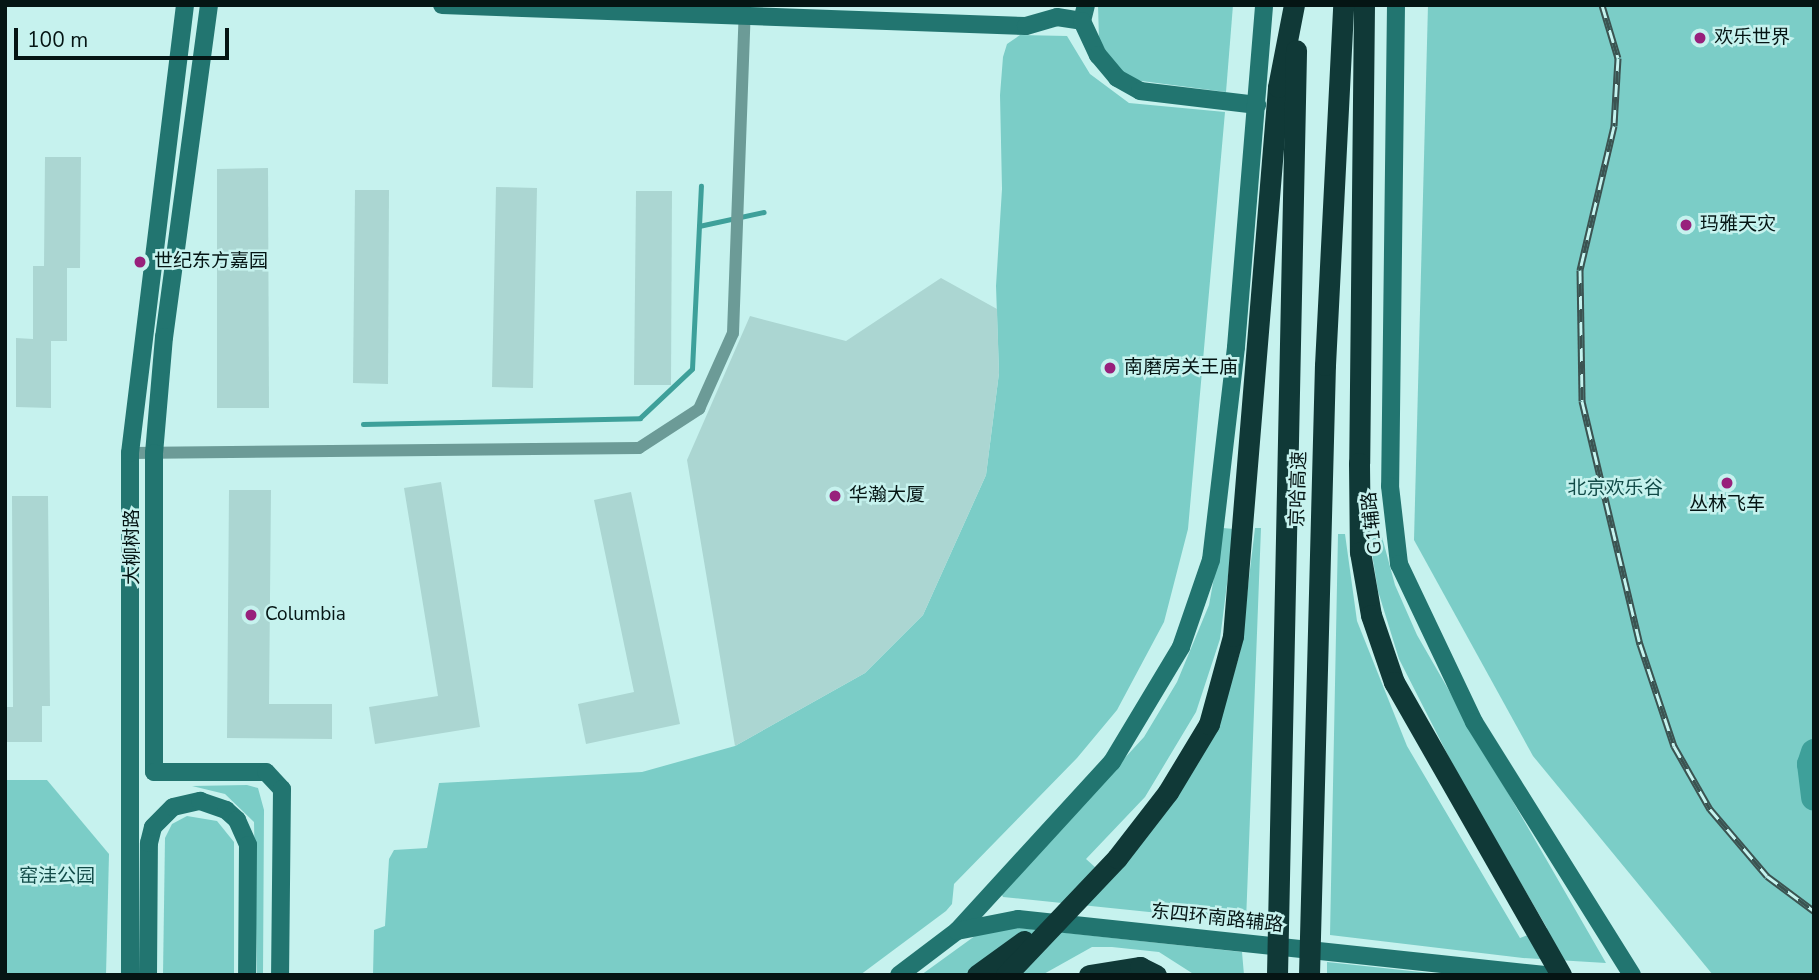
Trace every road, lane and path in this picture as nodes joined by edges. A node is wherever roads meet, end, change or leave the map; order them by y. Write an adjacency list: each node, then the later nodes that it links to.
1 (185, 5): 13 (street, 大柳树路)
2 (209, 5): 14 (street, 大柳树路)
3 (442, 5): 9 (street)
4 (1264, 5): 12 (street)
5 (1295, 5): 17 (highway); 19 (highway, 京哈高速)
6 (1343, 5): 20 (highway, 京哈高速)
7 (1364, 5): 31 (highway)
8 (1396, 5): 32 (street, G1辅路)
9 (745, 10): 10 (street); 14 (street)
10 (1057, 11): 11 (street)
11 (1084, 13): 12 (street)
12 (1257, 104): 18 (street)
13 (130, 453): 14 (street); 16 (street, 大柳树路)
14 (155, 453): 15 (street, 大柳树路)
15 (155, 772): 16 (street); 24 (street)
16 (132, 773): 21 (street, 大柳树路)
17 (1066, 911): 26 (highway); 27 (highway)
18 (957, 931): 25 (street, 东四环南路辅路); 30 (street, 东四环南路辅路)
19 (1277, 970)
20 (1309, 971)
21 (130, 975)
22 (148, 975): 23 (street)
23 (247, 975)
24 (280, 975)
25 (899, 975)
26 (977, 975)
27 (1006, 975)
28 (1089, 975): 29 (highway)
29 (1156, 975)
30 (1545, 975)
31 (1560, 975)
32 (1632, 975)

